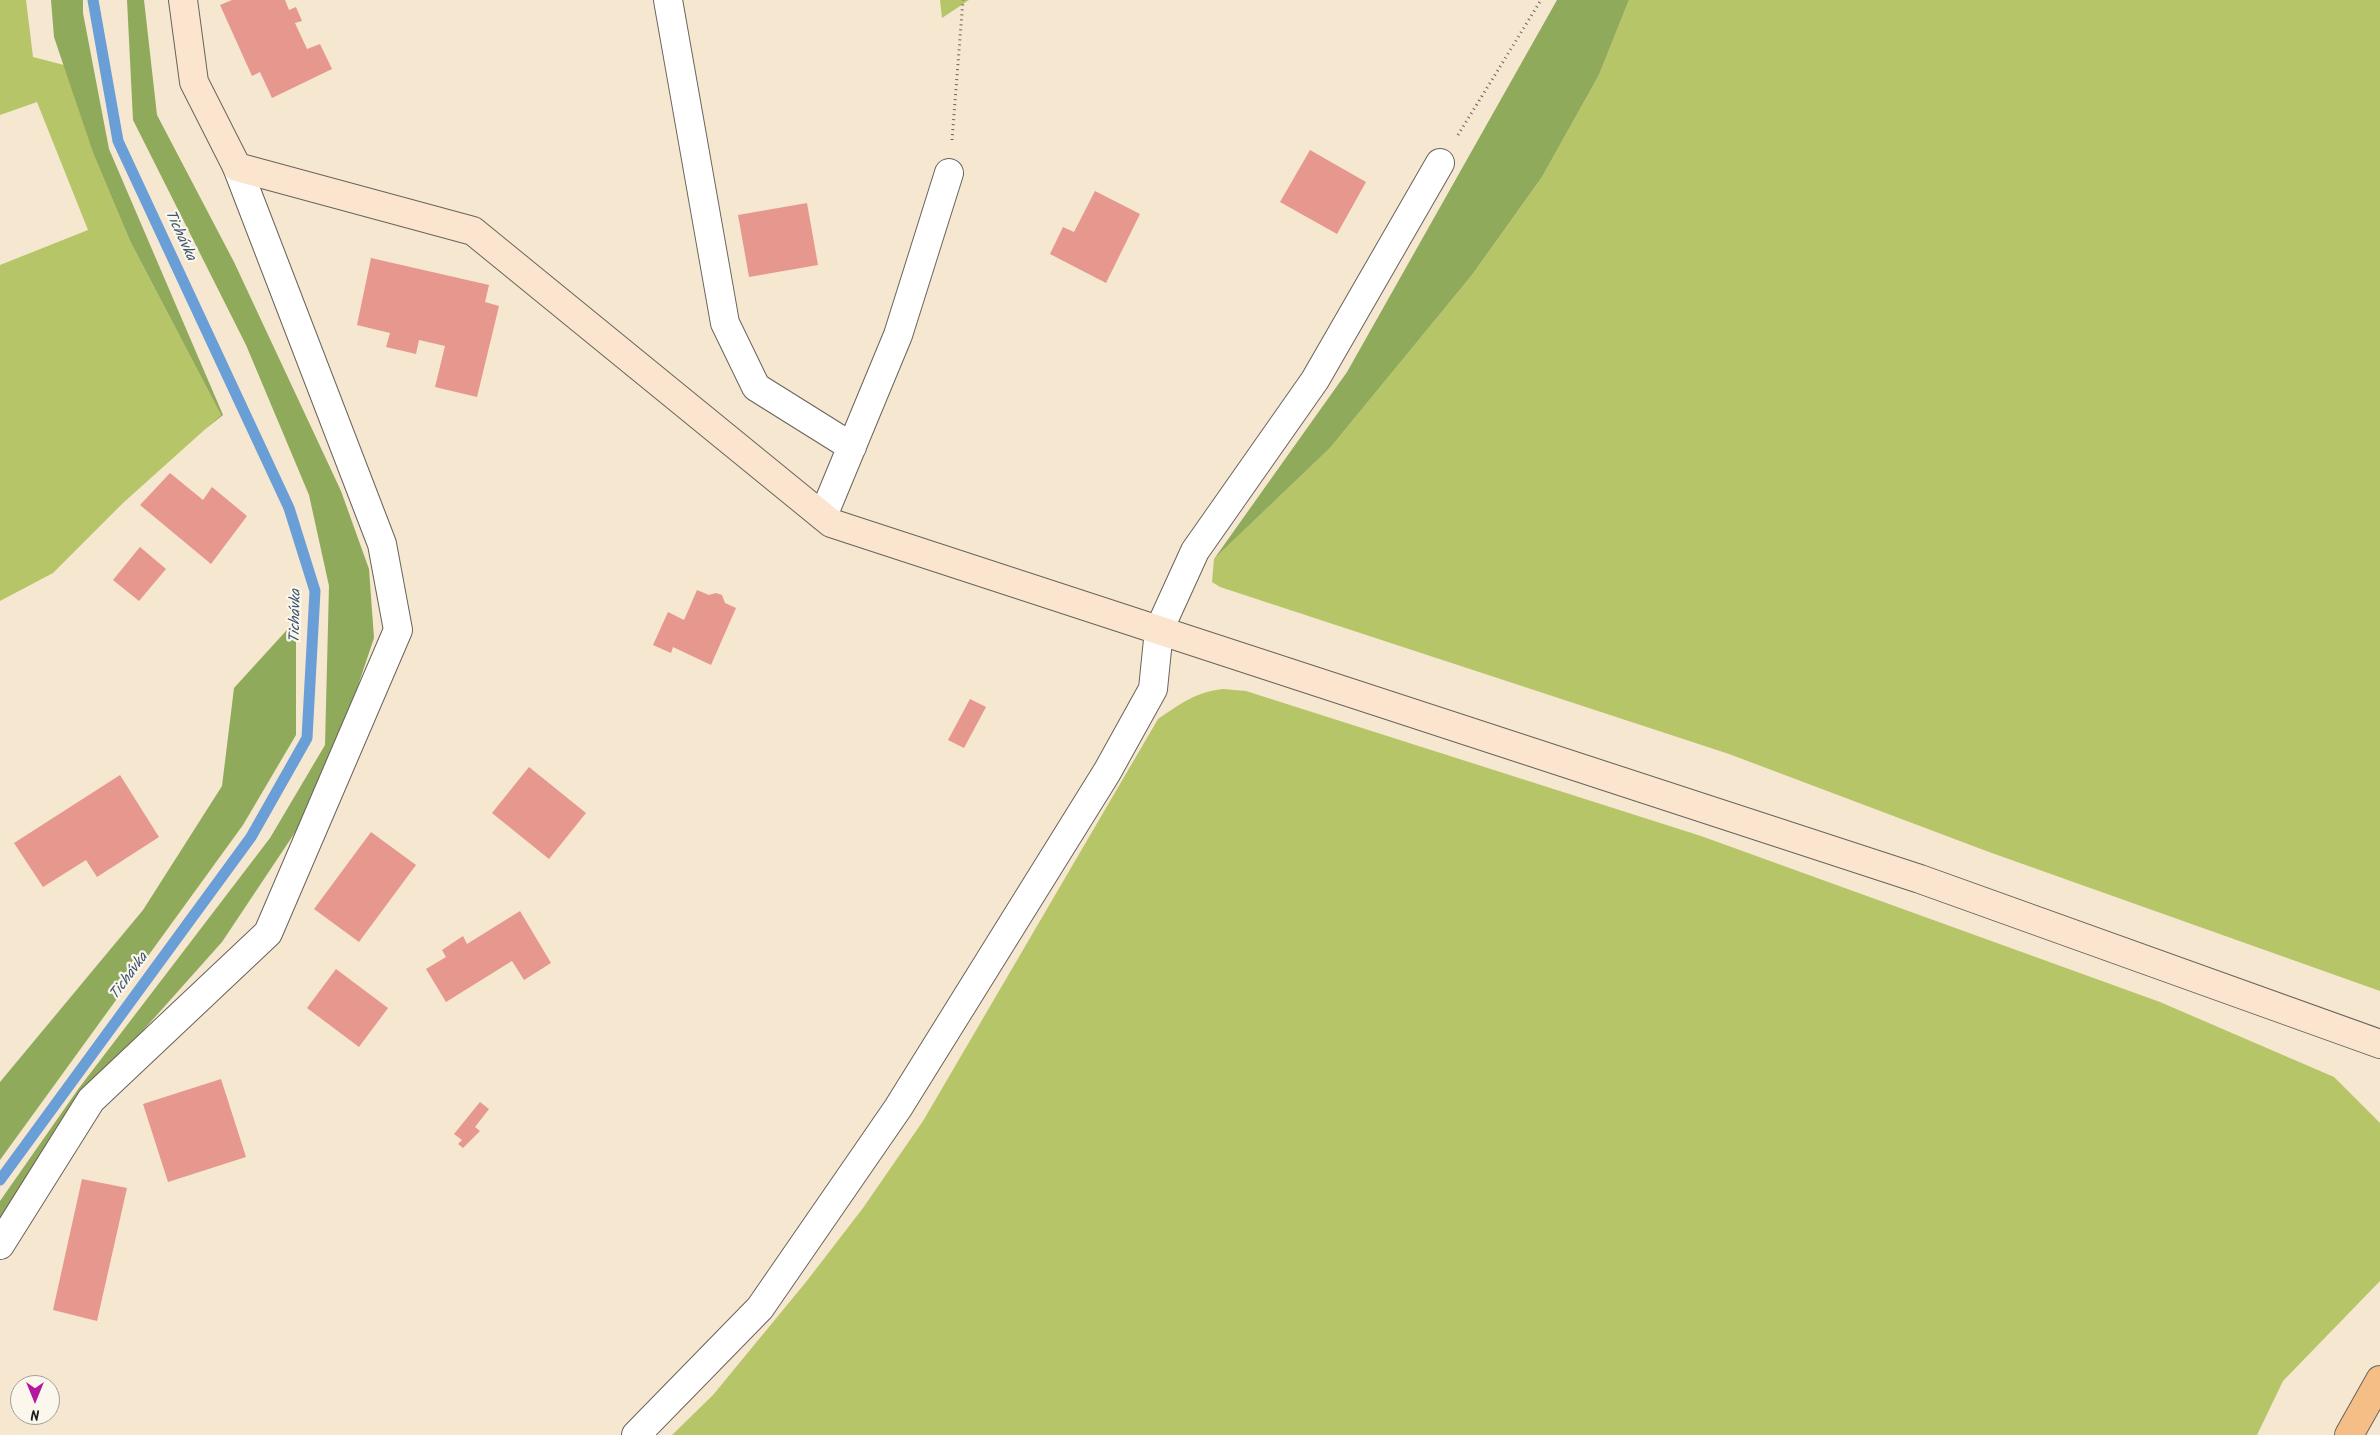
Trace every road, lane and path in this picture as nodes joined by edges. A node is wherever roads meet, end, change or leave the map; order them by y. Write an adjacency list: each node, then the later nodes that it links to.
1 (183, 0): 6 (street)
2 (668, 0): 8 (street)
3 (962, 0): 7 (path)
4 (1541, 0): 5 (path)
5 (1440, 163): 10 (street)
6 (237, 167): 9 (street); 12 (street)
7 (949, 173): 8 (street)
8 (852, 446): 9 (street)
9 (823, 516): 10 (street)
10 (1159, 630): 11 (street); 14 (street)
11 (2380, 1044)
12 (0, 1245)
13 (2380, 1380): 15 (main road)
14 (636, 1435)
15 (2349, 1435)

